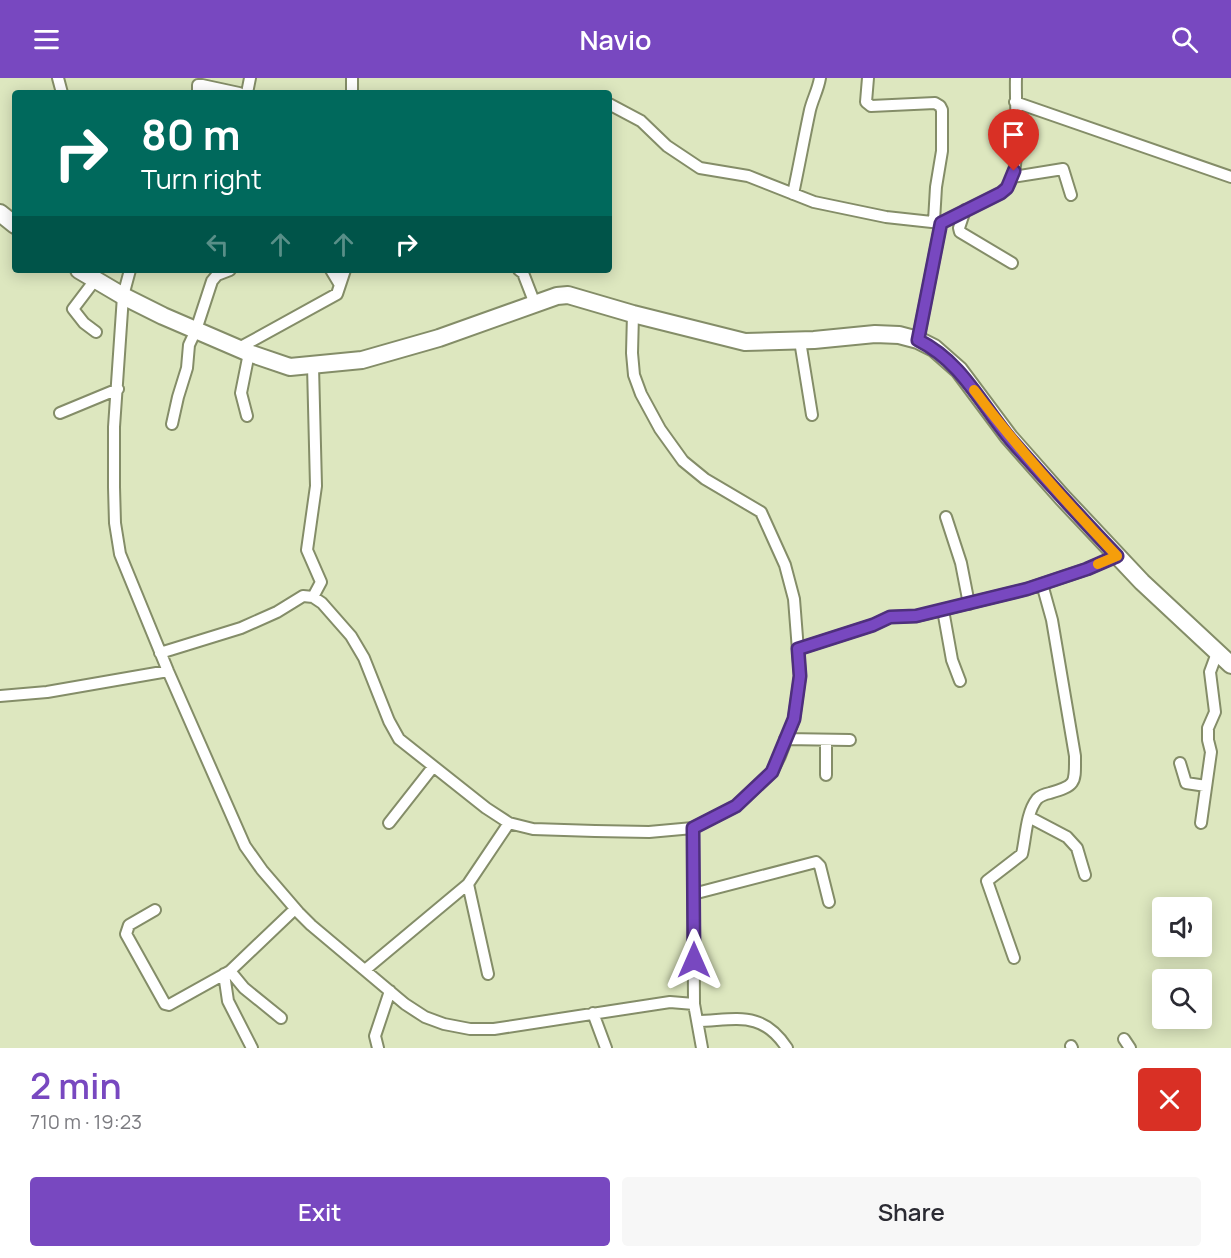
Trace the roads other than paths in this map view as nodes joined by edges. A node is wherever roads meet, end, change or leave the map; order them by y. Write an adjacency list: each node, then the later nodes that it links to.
1 (820, 78): 10 (street)
2 (868, 78): 14 (street)
3 (1016, 78): 6 (street)
4 (198, 90): 5 (street)
5 (225, 90)
6 (1015, 102): 8 (street); 9 (street)
7 (612, 106): 10 (street)
8 (1013, 177): 11 (street); 12 (street)
9 (1231, 177)
10 (793, 194): 14 (street)
11 (1071, 195)
12 (966, 210): 14 (street); 16 (street)
13 (0, 213): 15 (street)
14 (937, 222): 30 (street)
15 (12, 223)
16 (1012, 263)
17 (84, 273): 23 (street)
18 (129, 273): 25 (street)
19 (222, 273): 28 (street)
20 (333, 273): 24 (street)
21 (344, 273): 24 (street)
22 (523, 273): 26 (street)
23 (95, 280): 25 (street); 29 (street)
24 (340, 285): 32 (street)
25 (123, 296): 28 (street); 34 (street)
26 (535, 304): 27 (street); 33 (street)
27 (633, 314): 31 (street); 45 (street)
28 (196, 330): 32 (street); 38 (street)
29 (96, 332)
30 (918, 340): 31 (street); 40 (street)
31 (800, 341): 36 (street)
32 (244, 350): 33 (street); 37 (street)
33 (313, 366): 42 (street)
34 (118, 389): 35 (street); 46 (street)
35 (60, 413)
36 (812, 415)
37 (247, 416)
38 (172, 424)
39 (946, 517): 43 (street)
40 (1117, 556): 41 (street); 47 (street)
41 (1042, 584): 43 (street); 59 (street)
42 (313, 597): 46 (street); 56 (street)
43 (969, 604): 44 (street)
44 (943, 610): 45 (street); 50 (street)
45 (798, 649): 52 (street)
46 (160, 653): 49 (street)
47 (1217, 653): 48 (street); 58 (street)
48 (1231, 665)
49 (168, 671): 51 (street); 68 (street)
50 (960, 681)
51 (0, 696)
52 (785, 739): 53 (street); 63 (street)
53 (826, 740): 54 (street); 57 (street)
54 (850, 740)
55 (1180, 763): 58 (street)
56 (433, 767): 60 (street); 61 (street)
57 (826, 775)
58 (1206, 786): 62 (street)
59 (1029, 817): 64 (street); 70 (street)
60 (389, 823)
61 (509, 823): 63 (street); 65 (street)
62 (1201, 823)
63 (693, 828): 66 (street)
64 (1085, 875)
65 (468, 884): 71 (street); 73 (street)
66 (693, 894): 67 (street); 75 (street)
67 (829, 902)
68 (295, 909): 71 (street); 72 (street)
69 (155, 910): 72 (street)
70 (1014, 958)
71 (364, 970): 74 (street)
72 (227, 972): 77 (street); 79 (street)
73 (488, 974)
74 (390, 991): 76 (street); 80 (street)
75 (694, 1004): 76 (street); 78 (street)
76 (593, 1013): 81 (street)
77 (281, 1018)
78 (697, 1021): 82 (street); 83 (street)
79 (252, 1048)
80 (378, 1048)
81 (606, 1048)
82 (702, 1048)
83 (787, 1048)

